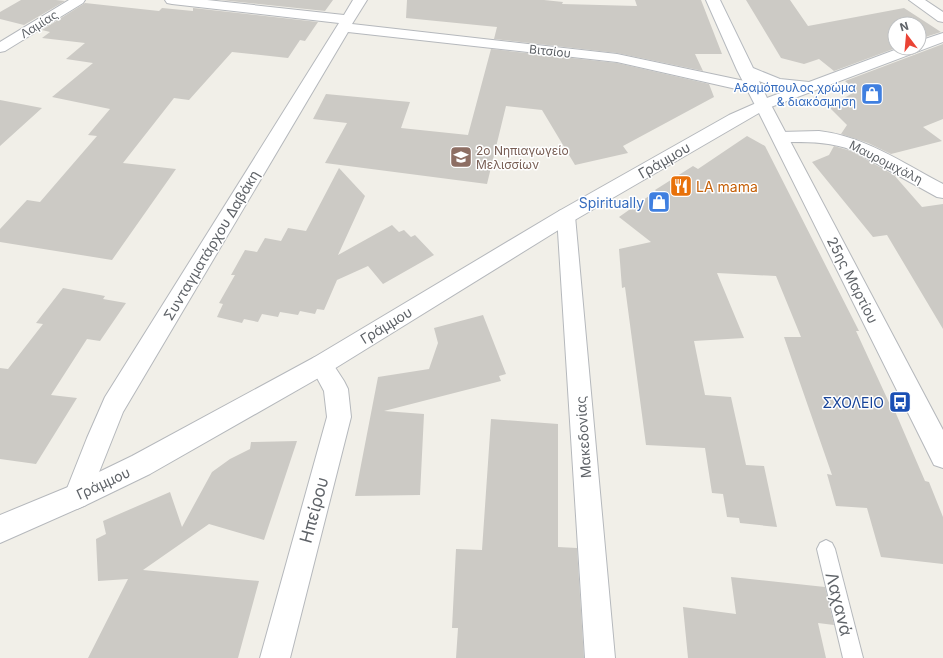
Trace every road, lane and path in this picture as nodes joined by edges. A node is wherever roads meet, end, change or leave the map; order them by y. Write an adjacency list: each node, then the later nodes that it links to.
1 (78, 0): 10 (street, Λαμίας)
2 (172, 0): 7 (street, Βιτσίου)
3 (360, 0): 7 (street, Συνταγματάρχου Δαβάκη)
4 (713, 0): 12 (street, 25ης Μαρτίου)
5 (916, 0): 6 (street)
6 (943, 18)
7 (346, 23): 14 (street, Βιτσίου); 20 (street, Συνταγματάρχου Δαβάκη)
8 (943, 37): 9 (street)
9 (927, 43)
10 (0, 48)
11 (892, 56): 13 (street, Γράμμου)
12 (745, 70): 13 (street); 14 (street, 25ης Μαρτίου)
13 (814, 86): 14 (street, Γράμμου)
14 (758, 97): 15 (street, 25ης Μαρτίου); 17 (street, Γράμμου)
15 (780, 137): 16 (street, Μαυρομιχάλη); 19 (street, 25ης Μαρτίου)
16 (943, 192)
17 (566, 216): 18 (street, Γράμμου); 24 (street, Μακεδονίας)
18 (320, 365): 20 (street, Γράμμου); 23 (street, Ηπείρου)
19 (943, 456)
20 (77, 496): 21 (street, Γράμμου)
21 (0, 529)
22 (826, 549): 25 (lane, Λαχανά)
23 (274, 658)
24 (600, 658)
25 (853, 658)

